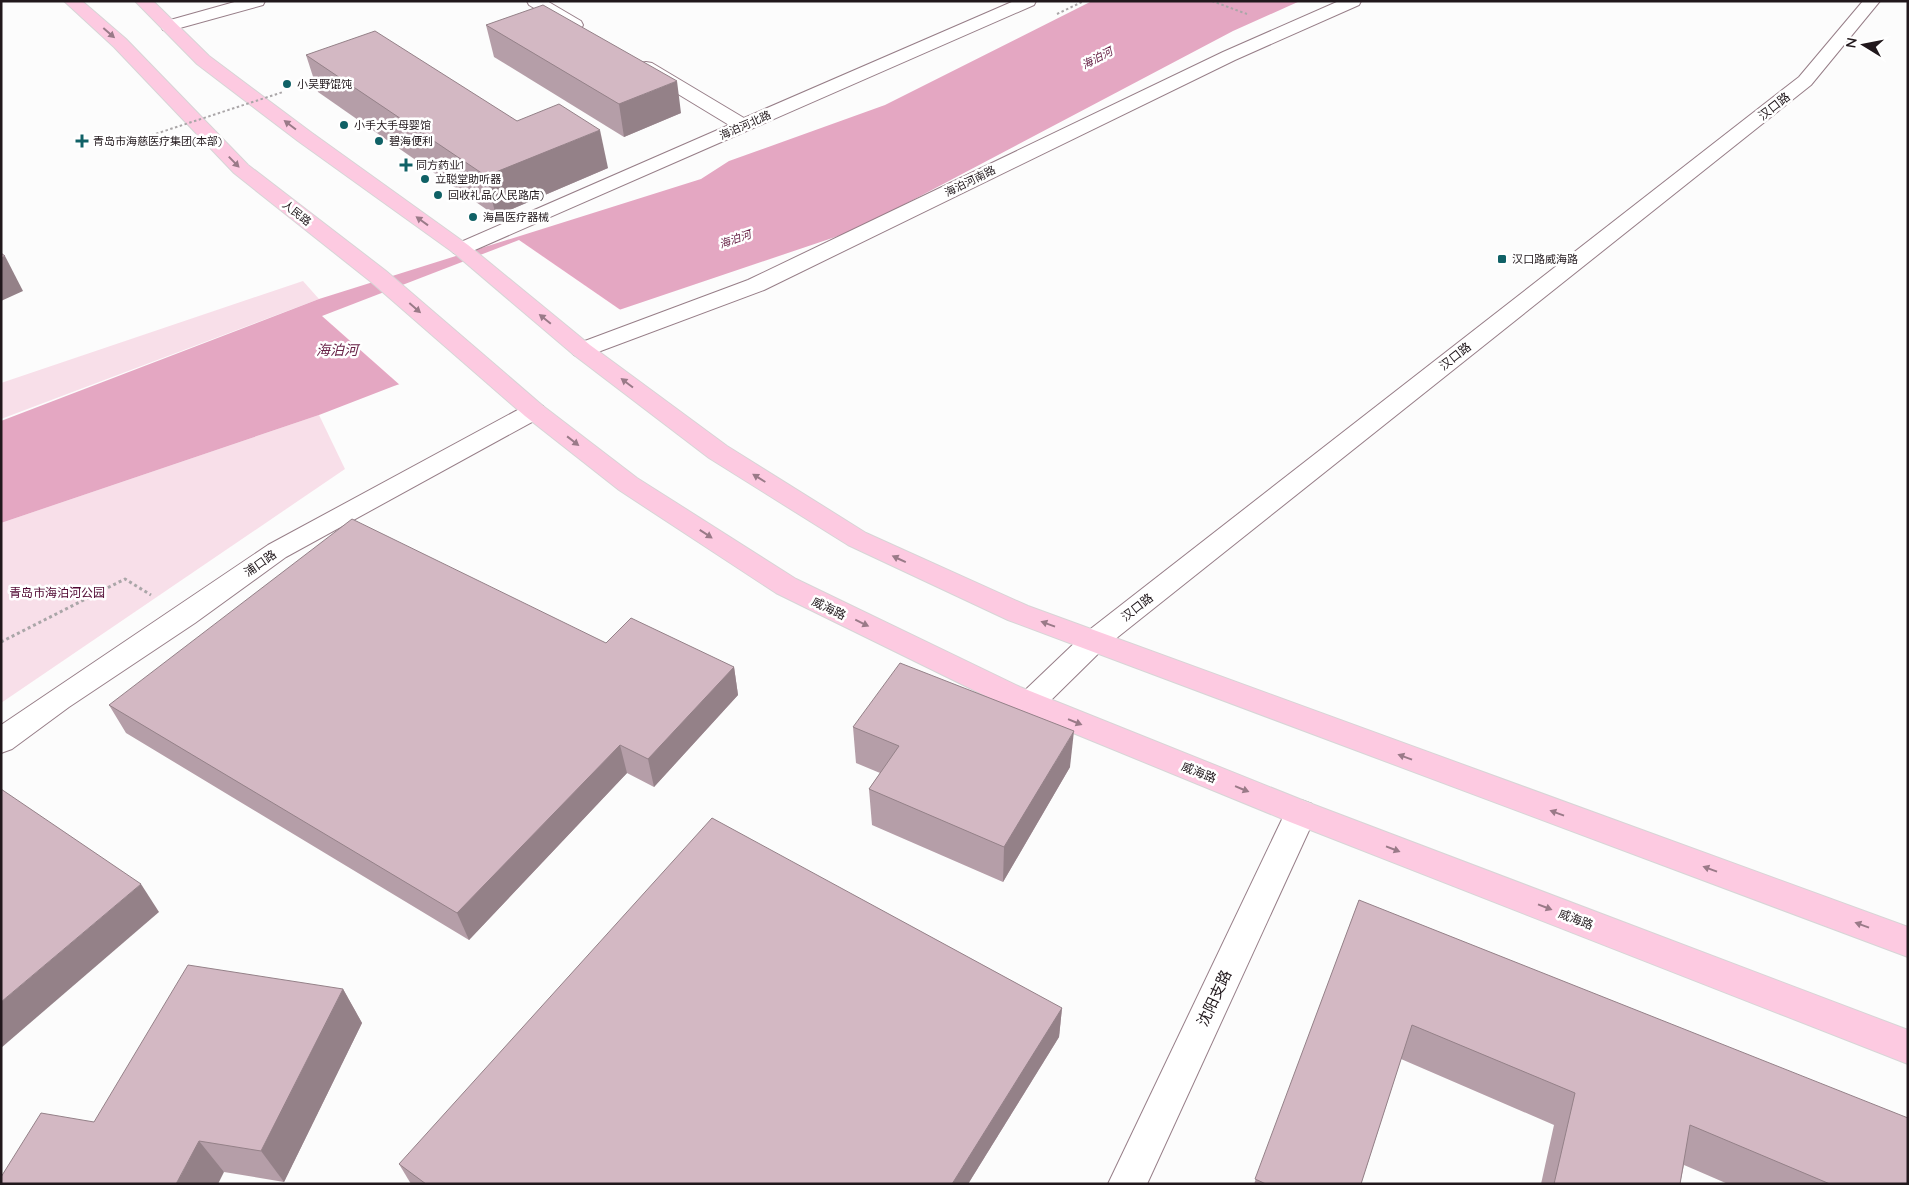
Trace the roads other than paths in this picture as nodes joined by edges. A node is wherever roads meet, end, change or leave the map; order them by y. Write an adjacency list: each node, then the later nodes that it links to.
1 (72, 1): 14 (main road, 人民路, one-way to 14)
2 (143, 1): 8 (main road)
3 (257, 1): 8 (street)
4 (535, 1): 9 (street)
5 (1028, 1): 11 (street, 海泊河北路)
6 (1353, 1): 13 (street, 海泊河南路)
7 (1872, 1): 15 (street, 汉口路)
8 (169, 26): 12 (main road, one-way to 8)
9 (586, 31)
10 (627, 56): 11 (street)
11 (744, 126): 12 (street, 海泊河北路)
12 (461, 249): 13 (main road, one-way to 12)
13 (582, 350): 15 (main road, one-way to 13)
14 (534, 411): 16 (main road, 威海路, one-way to 16); 17 (street, 浦口路)
15 (1094, 641): 16 (street, 汉口路); 19 (main road, one-way to 15)
16 (1030, 703): 18 (main road, 威海路, one-way to 18)
17 (1, 741)
18 (1301, 813): 20 (main road, 威海路, one-way to 20); 21 (street, 沈阳支路)
19 (1908, 942)
20 (1908, 1047)
21 (1127, 1184)

